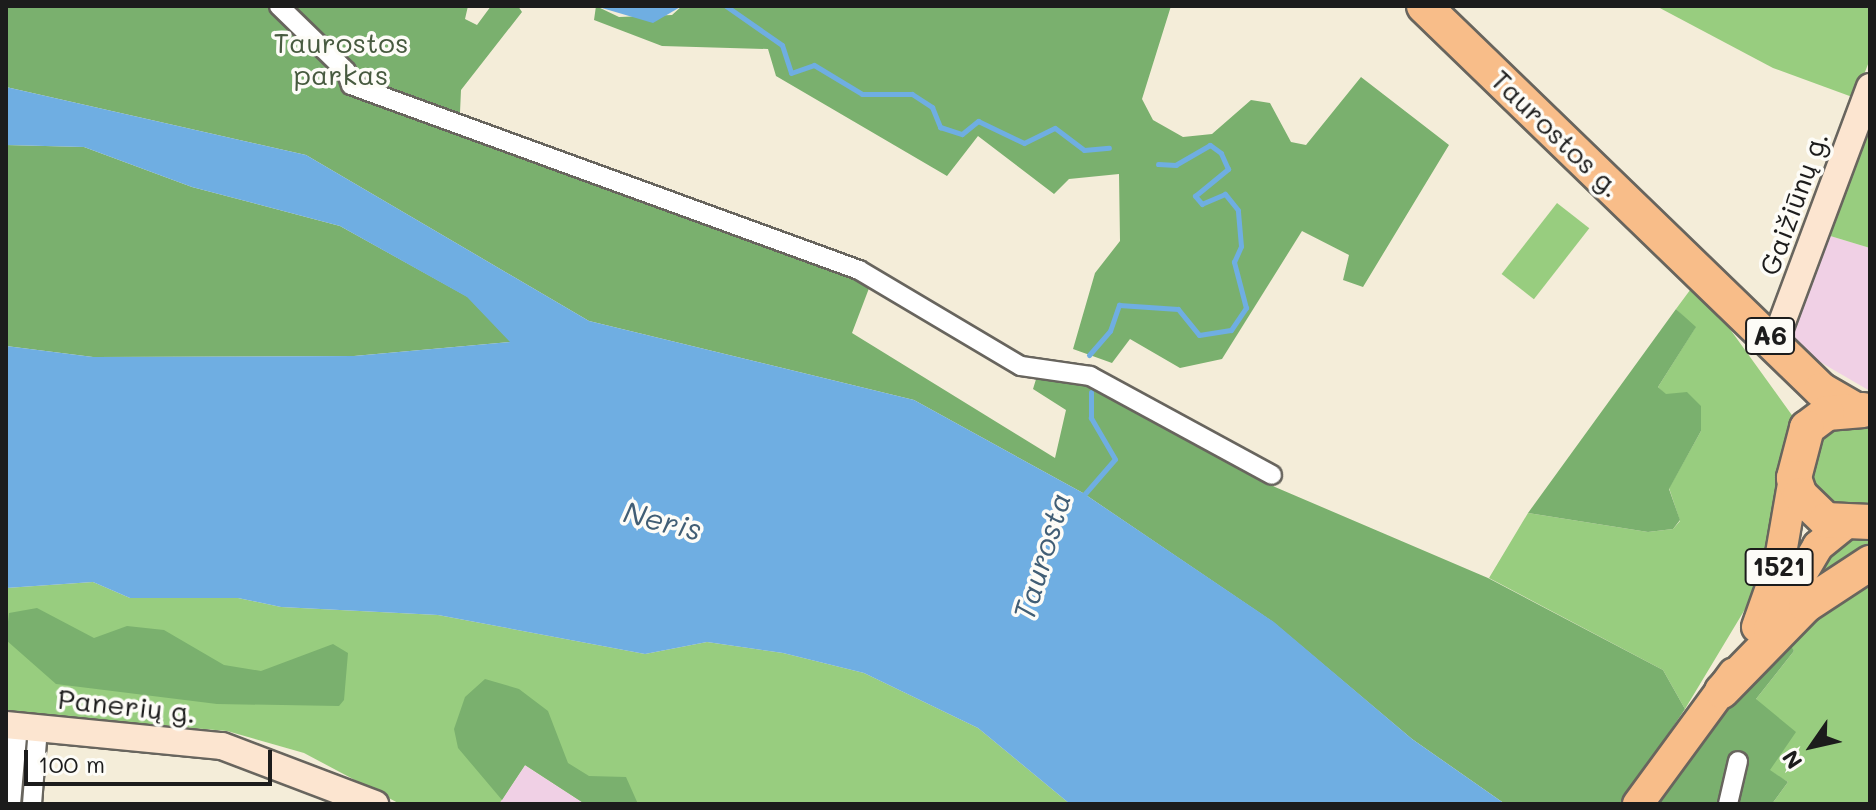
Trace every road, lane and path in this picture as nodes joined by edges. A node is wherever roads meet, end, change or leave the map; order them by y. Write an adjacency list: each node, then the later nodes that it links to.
1 (279, 6): 8 (street)
2 (1424, 6): 4 (highway, Taurostos g. / A6)
3 (1870, 87): 5 (street, Gaižiūnų g.)
4 (1691, 260): 5 (highway, A6); 7 (highway, A6)
5 (1775, 341): 6 (highway, A6)
6 (1861, 409): 7 (highway, A6)
7 (1807, 428): 9 (highway)
8 (1272, 475)
9 (1794, 478): 10 (highway); 12 (main road, 1521)
10 (1857, 524): 12 (main road, 1521)
11 (1870, 563): 13 (highway)
12 (1748, 652): 13 (main road, 1521)
13 (1722, 691): 19 (main road, 1521)
14 (21, 726): 16 (street); 17 (street); 18 (street, Panerių g.)
15 (1738, 761): 20 (street)
16 (11, 804)
17 (32, 804)
18 (375, 804)
19 (1638, 804)
20 (1728, 804)

